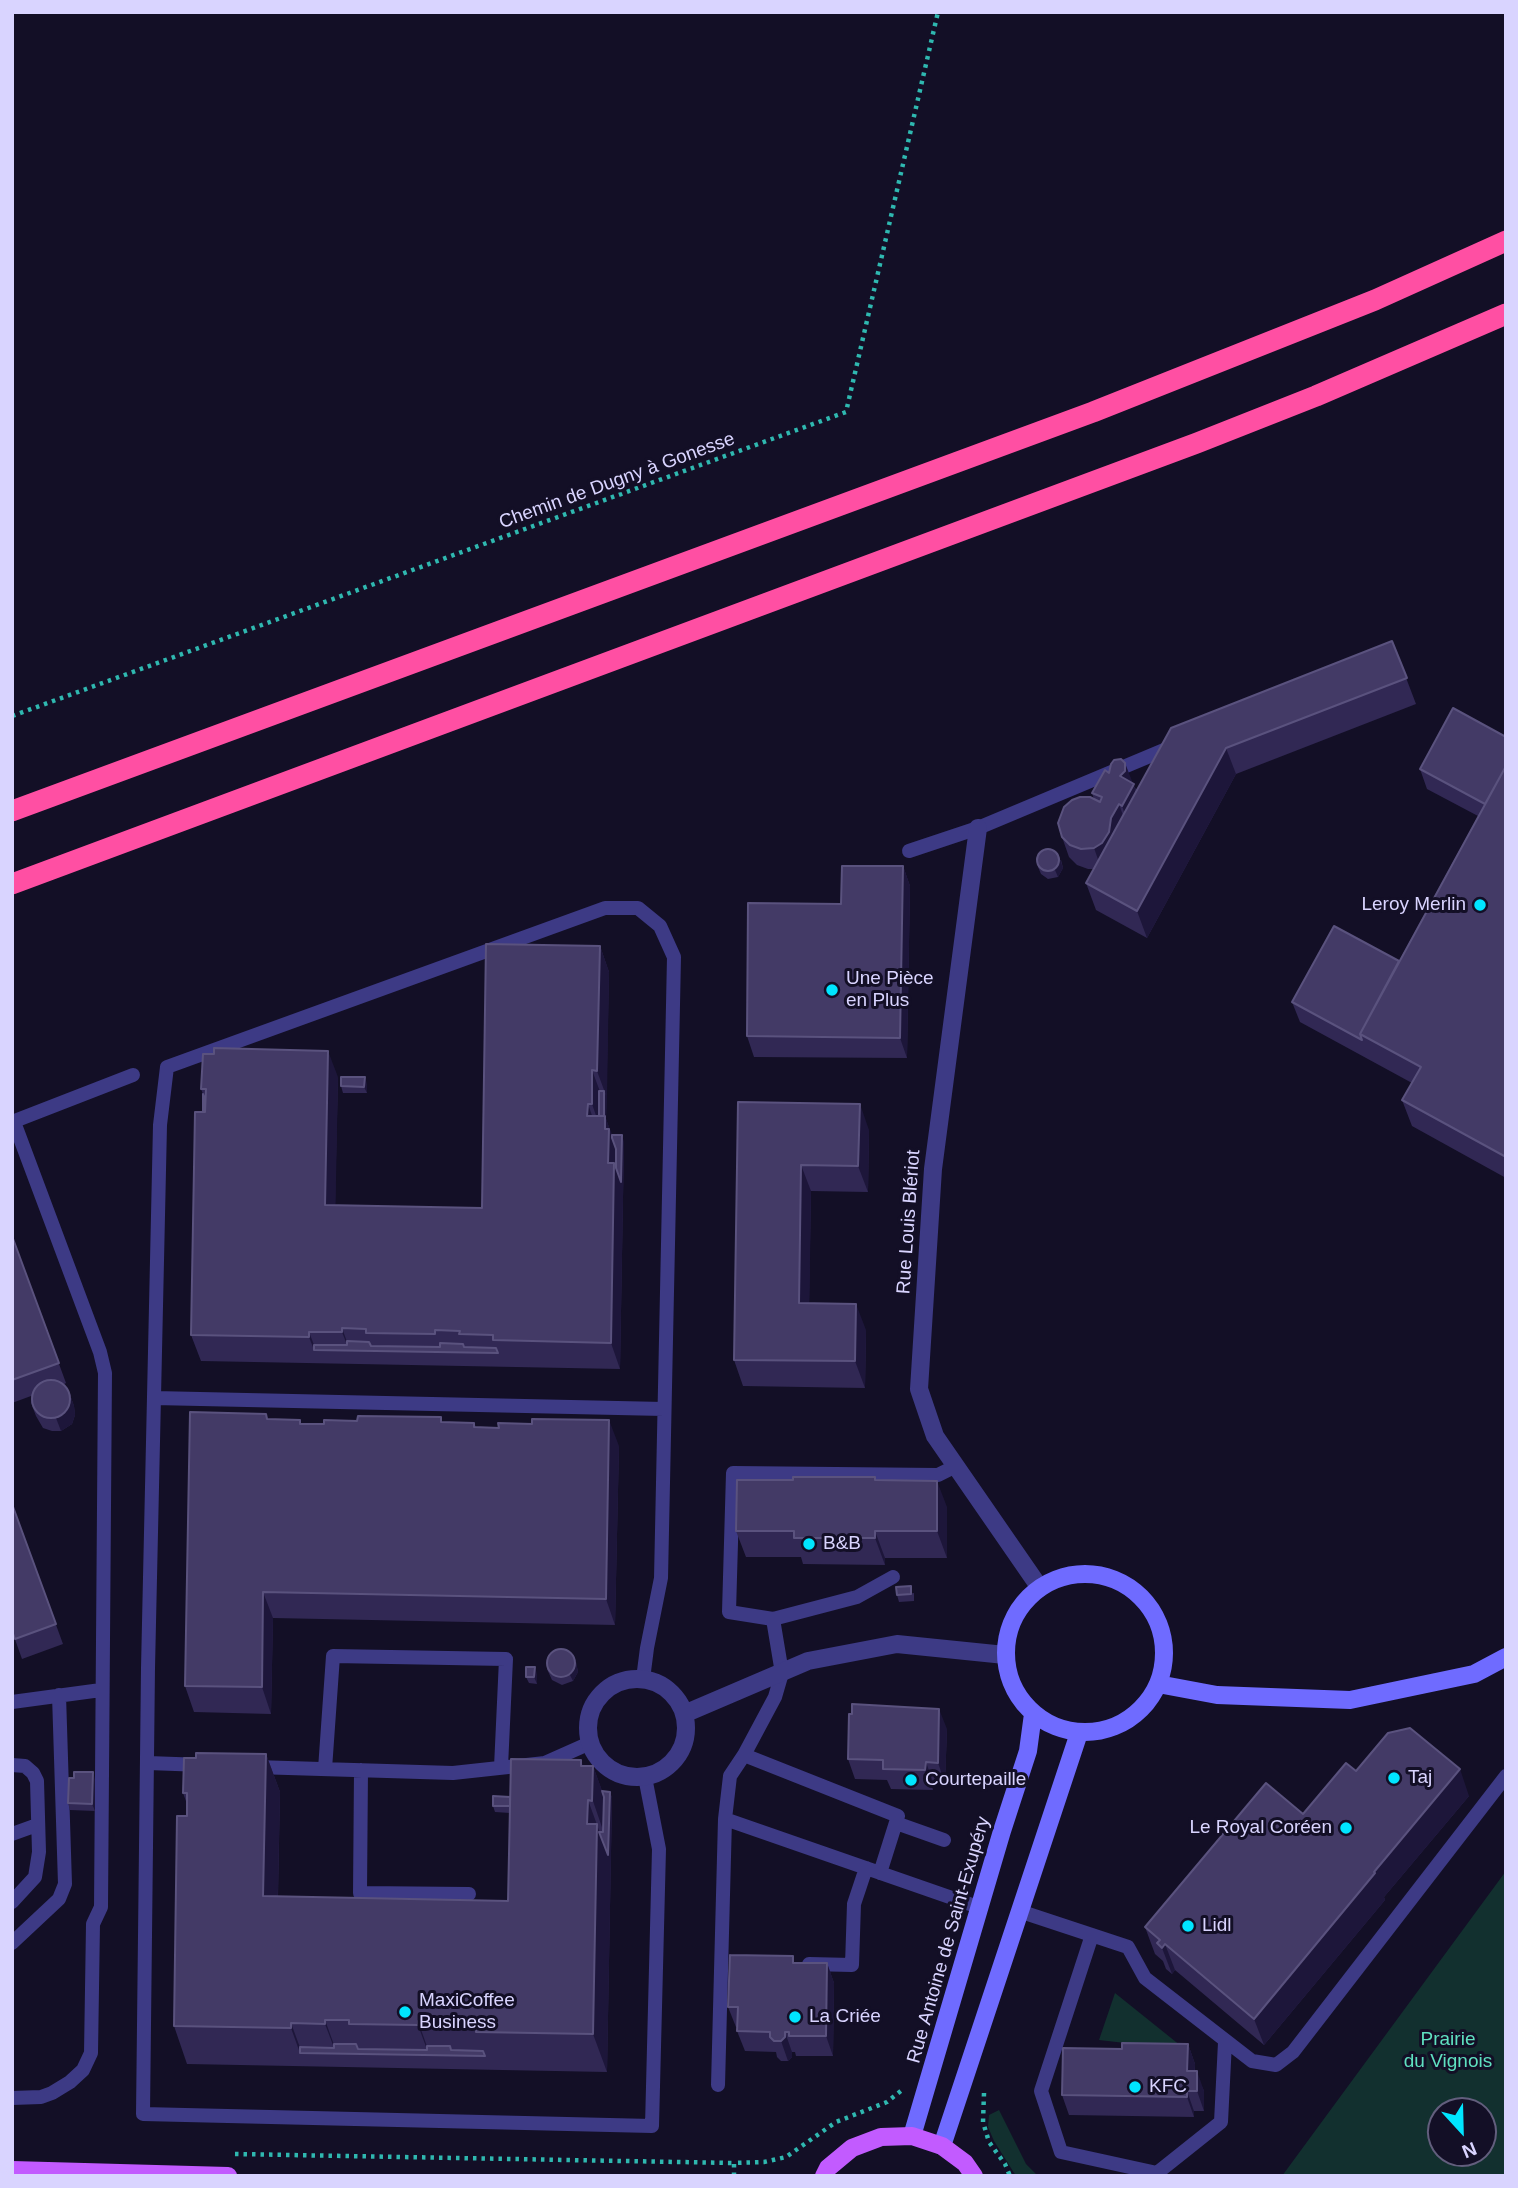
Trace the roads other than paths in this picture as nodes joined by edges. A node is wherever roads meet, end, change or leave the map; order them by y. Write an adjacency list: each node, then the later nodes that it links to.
1 (1506, 241): 4 (highway)
2 (1506, 314): 7 (highway)
3 (1195, 738): 5 (lane)
4 (12, 811)
5 (978, 828): 6 (lane); 12 (street, Rue Louis Blériot)
6 (909, 851)
7 (12, 884)
8 (133, 1075): 9 (lane)
9 (13, 1122): 21 (lane)
10 (154, 1398): 11 (lane); 11 (lane); 29 (lane)
11 (664, 1409): 19 (lane)
12 (956, 1466): 14 (street, Rue Louis Blériot); 15 (lane)
13 (892, 1577): 15 (lane)
14 (1040, 1588): 16 (street); 20 (street)
15 (773, 1619): 18 (lane)
16 (1005, 1655): 18 (street); 25 (street)
17 (1506, 1657): 20 (street)
18 (782, 1672): 24 (street); 28 (lane)
19 (643, 1679): 24 (street); 27 (street)
20 (1158, 1684): 26 (street)
21 (101, 1690): 22 (lane); 53 (lane)
22 (60, 1695): 23 (lane); 49 (lane)
23 (12, 1702)
24 (684, 1714): 37 (street)
25 (1033, 1714): 26 (street); 46 (street, Rue Antoine de Saint-Exupéry)
26 (1079, 1732): 47 (street)
27 (590, 1743): 33 (lane); 37 (street)
28 (744, 1755): 38 (lane); 39 (lane)
29 (148, 1763): 31 (lane); 37 (lane)
30 (12, 1765): 40 (lane)
31 (216, 1765)
32 (244, 1766): 34 (lane)
33 (501, 1768): 34 (lane); 35 (lane)
34 (325, 1769): 35 (lane)
35 (361, 1770): 44 (lane)
36 (1506, 1776): 51 (lane)
37 (645, 1777)
38 (725, 1819): 43 (lane); 52 (lane)
39 (896, 1823): 42 (lane); 43 (lane)
40 (37, 1825): 41 (lane); 45 (lane)
41 (12, 1834)
42 (944, 1840)
43 (873, 1870): 46 (lane); 50 (lane)
44 (470, 1894)
45 (12, 1902)
46 (981, 1908): 54 (street, Rue Antoine de Saint-Exupéry)
47 (1019, 1911): 48 (lane); 55 (street)
48 (1093, 1935): 51 (lane); 51 (lane)
49 (12, 1943)
50 (800, 1964)
51 (1225, 2042)
52 (718, 2085)
53 (12, 2098)
54 (912, 2136): 55 (main road); 58 (main road)
55 (942, 2146): 59 (main road)
56 (12, 2170): 57 (main road)
57 (228, 2176)
58 (824, 2176)
59 (974, 2176)

